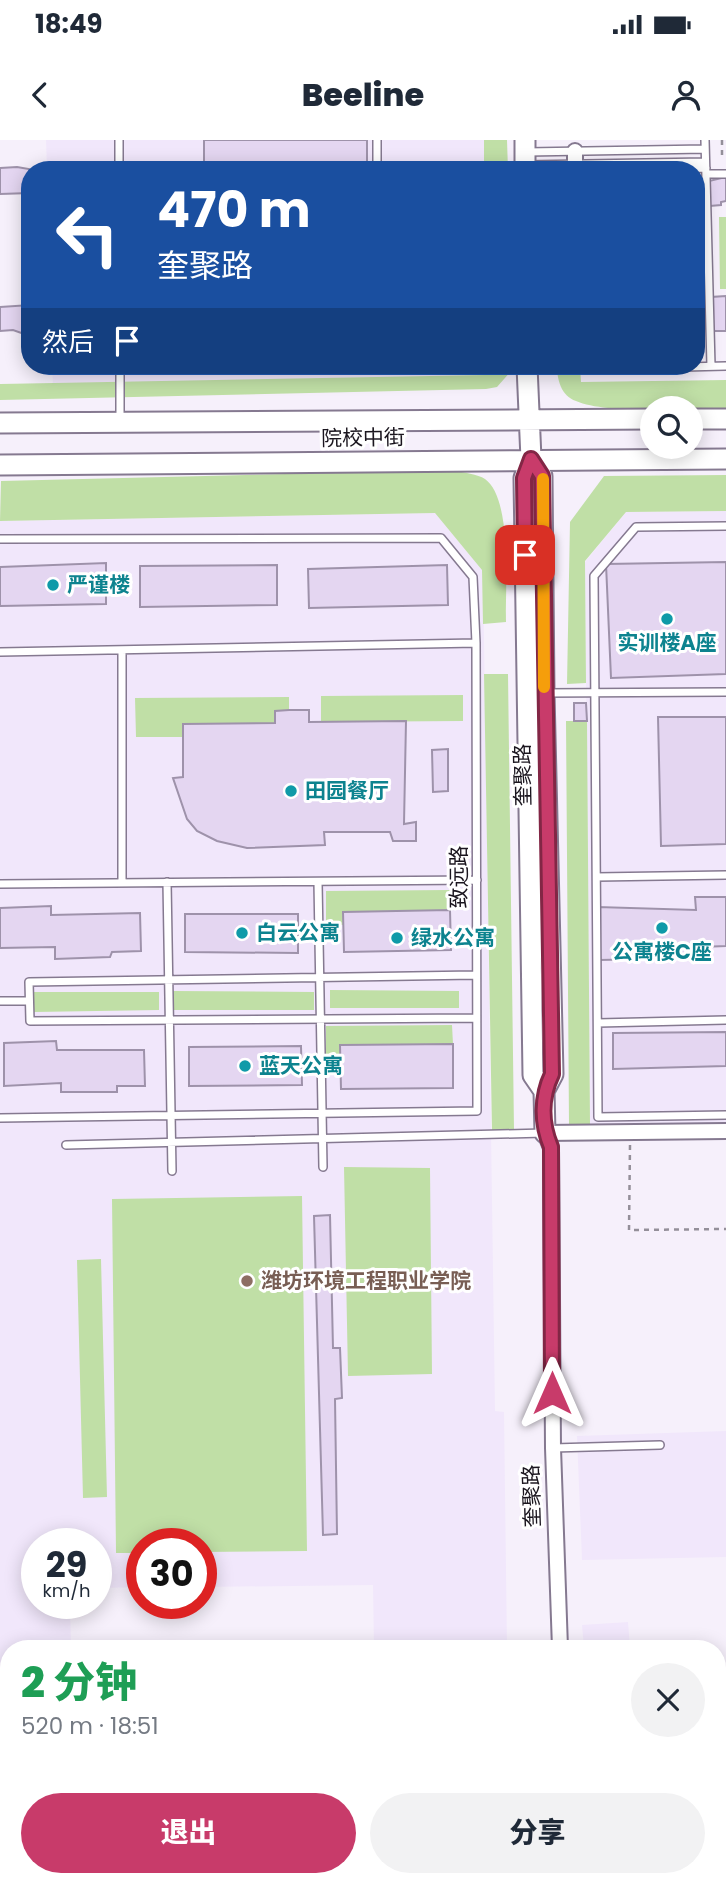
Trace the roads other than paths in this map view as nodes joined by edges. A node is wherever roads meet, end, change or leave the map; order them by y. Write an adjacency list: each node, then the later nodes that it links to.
1 (119, 140): 6 (lane)
2 (377, 140): 7 (lane)
3 (705, 140): 4 (lane)
4 (705, 149): 10 (lane); 11 (lane)
5 (525, 157): 8 (lane); 9 (lane)
6 (119, 161)
7 (377, 161)
8 (565, 161)
9 (565, 161)
10 (585, 161)
11 (706, 168): 12 (lane); 14 (lane)
12 (726, 174)
13 (705, 366): 14 (lane)
14 (711, 366): 15 (lane)
15 (726, 366)
16 (120, 375): 22 (lane)
17 (527, 375): 18 (main road, 奎聚路)
18 (528, 419): 19 (main road, 院校中街); 22 (main road, 院校中街); 25 (main road, 奎聚路)
19 (640, 419)
20 (703, 419): 21 (main road)
21 (726, 419)
22 (120, 421): 23 (main road, 院校中街)
23 (0, 423)
24 (726, 458): 25 (main road, 院校中街)
25 (531, 459): 26 (main road, 院校中街); 33 (main road, 奎聚路); 52 (main road, 奎聚路)
26 (0, 465)
27 (726, 526): 34 (lane)
28 (0, 539): 29 (lane, 致远路)
29 (476, 643): 30 (lane); 37 (lane, 致远路)
30 (122, 651): 31 (lane); 38 (lane)
31 (0, 652)
32 (726, 692): 34 (lane)
33 (544, 693): 34 (lane); 52 (main road, 奎聚路)
34 (596, 694): 36 (lane)
35 (726, 875): 36 (lane)
36 (597, 877): 51 (lane)
37 (477, 880): 39 (lane); 42 (lane, 致远路)
38 (122, 882): 40 (lane); 41 (lane)
39 (317, 882): 40 (lane); 43 (lane)
40 (167, 883): 44 (lane)
41 (0, 884)
42 (475, 975): 43 (lane); 48 (lane, 致远路)
43 (319, 977): 44 (lane); 47 (lane)
44 (166, 978): 46 (lane); 49 (lane)
45 (0, 1001): 46 (lane)
46 (29, 1001): 49 (lane)
47 (319, 1017): 48 (lane); 49 (lane); 53 (lane)
48 (475, 1018): 53 (lane, 致远路)
49 (168, 1019): 54 (lane)
50 (726, 1020): 51 (lane)
51 (598, 1023): 55 (lane)
52 (544, 1091): 58 (main road, 奎聚路)
53 (321, 1112): 54 (lane); 59 (lane)
54 (171, 1115): 56 (lane); 60 (lane)
55 (726, 1115)
56 (0, 1118)
57 (726, 1131): 58 (street)
58 (545, 1133): 59 (lane); 65 (street, 奎聚路)
59 (322, 1138): 60 (lane); 62 (lane)
60 (171, 1141): 61 (lane); 63 (lane)
61 (66, 1144)
62 (323, 1167)
63 (172, 1171)
64 (660, 1445): 65 (lane)
65 (553, 1448): 66 (street, 奎聚路)
66 (560, 1640)

